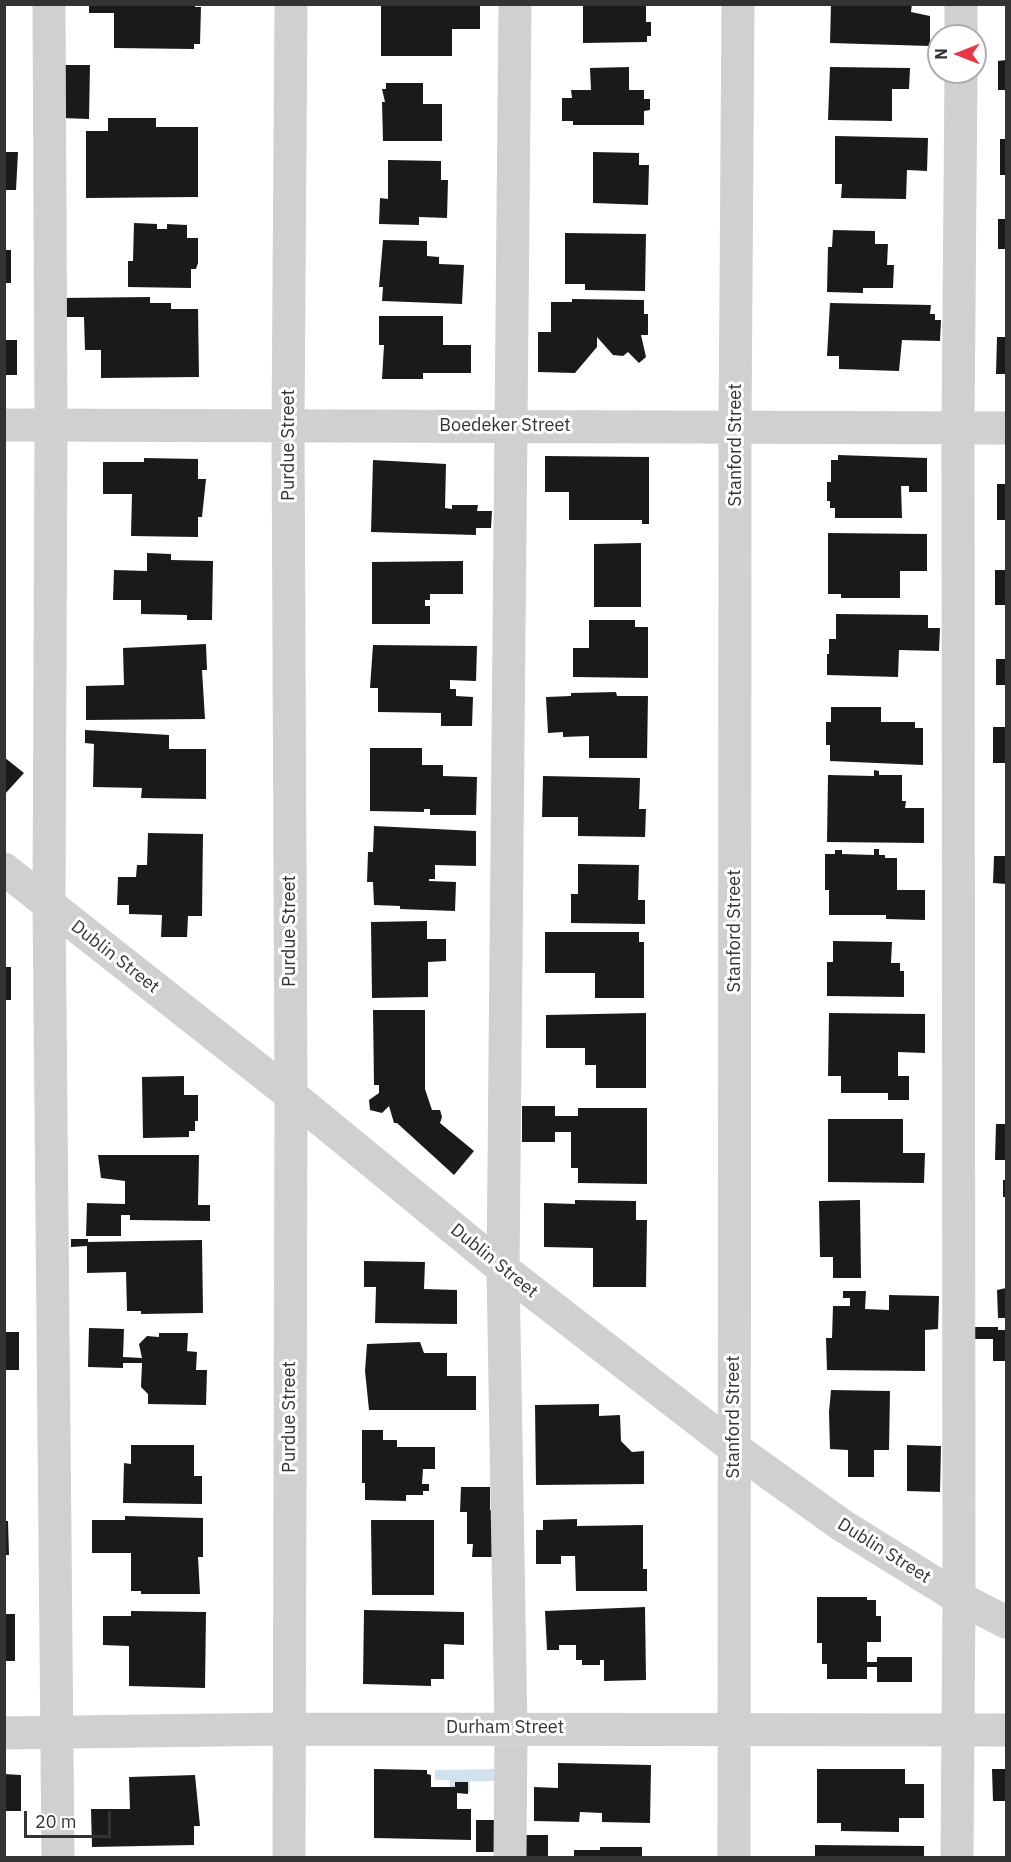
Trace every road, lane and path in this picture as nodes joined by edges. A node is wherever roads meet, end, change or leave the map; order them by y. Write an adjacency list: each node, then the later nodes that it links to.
1 (49, 4): 9 (street)
2 (291, 4): 10 (street, Purdue Street)
3 (515, 4): 11 (street)
4 (738, 4): 12 (street, Stanford Street)
5 (961, 4): 6 (street)
6 (961, 24)
7 (960, 84): 13 (street)
8 (4, 425): 9 (street, Boedeker Street)
9 (51, 425): 10 (street, Boedeker Street); 16 (street)
10 (288, 426): 11 (street, Boedeker Street); 17 (street, Purdue Street)
11 (510, 426): 12 (street, Boedeker Street); 18 (street)
12 (735, 426): 13 (street, Boedeker Street); 19 (street, Stanford Street)
13 (958, 428): 14 (street, Boedeker Street); 20 (street)
14 (1006, 428)
15 (4, 869): 16 (street, Dublin Street)
16 (49, 904): 17 (street, Dublin Street); 28 (street)
17 (291, 1095): 18 (street, Dublin Street); 23 (street, Purdue Street)
18 (503, 1269): 19 (street, Dublin Street); 24 (street)
19 (734, 1448): 20 (street, Dublin Street); 22 (street, Stanford Street)
20 (959, 1598): 21 (street, Dublin Street); 26 (street)
21 (1006, 1622)
22 (734, 1728): 24 (street, Durham Street); 26 (street, Durham Street); 32 (street, Stanford Street)
23 (290, 1729): 24 (street, Durham Street); 28 (street, Durham Street); 30 (street, Purdue Street)
24 (510, 1729): 31 (street)
25 (1006, 1730): 26 (street, Durham Street)
26 (957, 1731): 33 (street)
27 (4, 1732): 28 (street, Durham Street)
28 (58, 1733): 29 (street)
29 (58, 1857)
30 (289, 1857)
31 (510, 1857)
32 (734, 1857)
33 (957, 1857)

